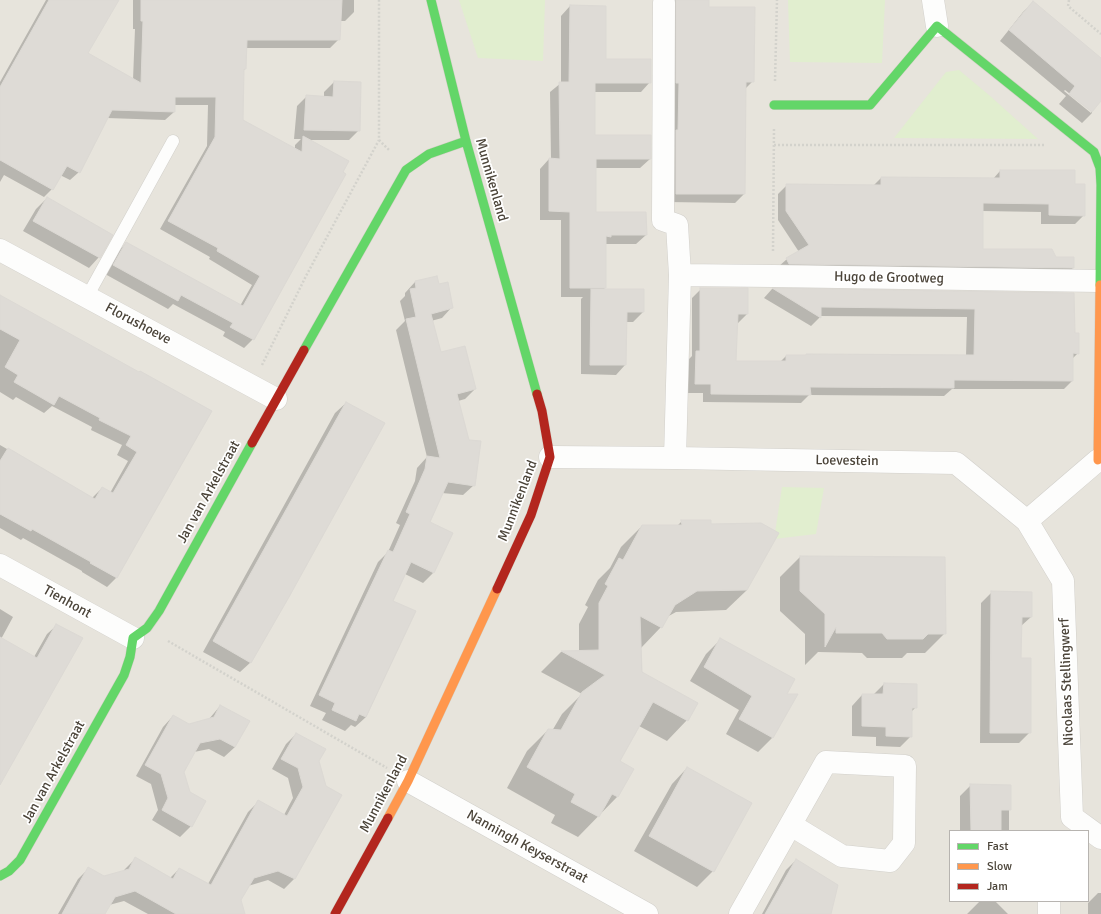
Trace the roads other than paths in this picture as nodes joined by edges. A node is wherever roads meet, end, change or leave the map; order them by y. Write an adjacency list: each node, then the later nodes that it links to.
1 (431, 0): 7 (street, Munnikenland)
2 (933, 0): 4 (street)
3 (664, 3): 10 (street)
4 (938, 26): 5 (street); 8 (street)
5 (774, 105)
6 (173, 141): 12 (lane)
7 (466, 141): 13 (street, Jan van Arkelstraat); 14 (street, Munnikenland)
8 (1098, 152): 11 (street)
9 (0, 250): 12 (street, Florushoeve)
10 (680, 275): 11 (street, Hugo de Grootweg); 15 (street)
11 (1099, 282): 16 (street)
12 (87, 297): 13 (street, Florushoeve)
13 (276, 399): 19 (street, Jan van Arkelstraat)
14 (550, 457): 15 (street, Loevestein); 20 (street, Munnikenland)
15 (675, 458): 17 (street, Loevestein)
16 (1099, 460): 17 (street)
17 (1027, 521): 21 (street, Nicolaas Stellingwerf)
18 (0, 566): 19 (street, Tienhont)
19 (140, 633): 26 (street, Jan van Arkelstraat)
20 (408, 781): 28 (street, Munnikenland); 29 (street, Nanningh Keyserstraat)
21 (1066, 824): 23 (street, Nicolaas Stellingwerf)
22 (791, 825): 22 (street); 30 (street)
23 (1081, 830)
24 (1089, 833): 25 (street, Nicolaas Stellingwerf)
25 (1101, 838)
26 (0, 876)
27 (1049, 902): 31 (street)
28 (335, 914)
29 (647, 914)
30 (740, 914)
31 (1049, 914)

